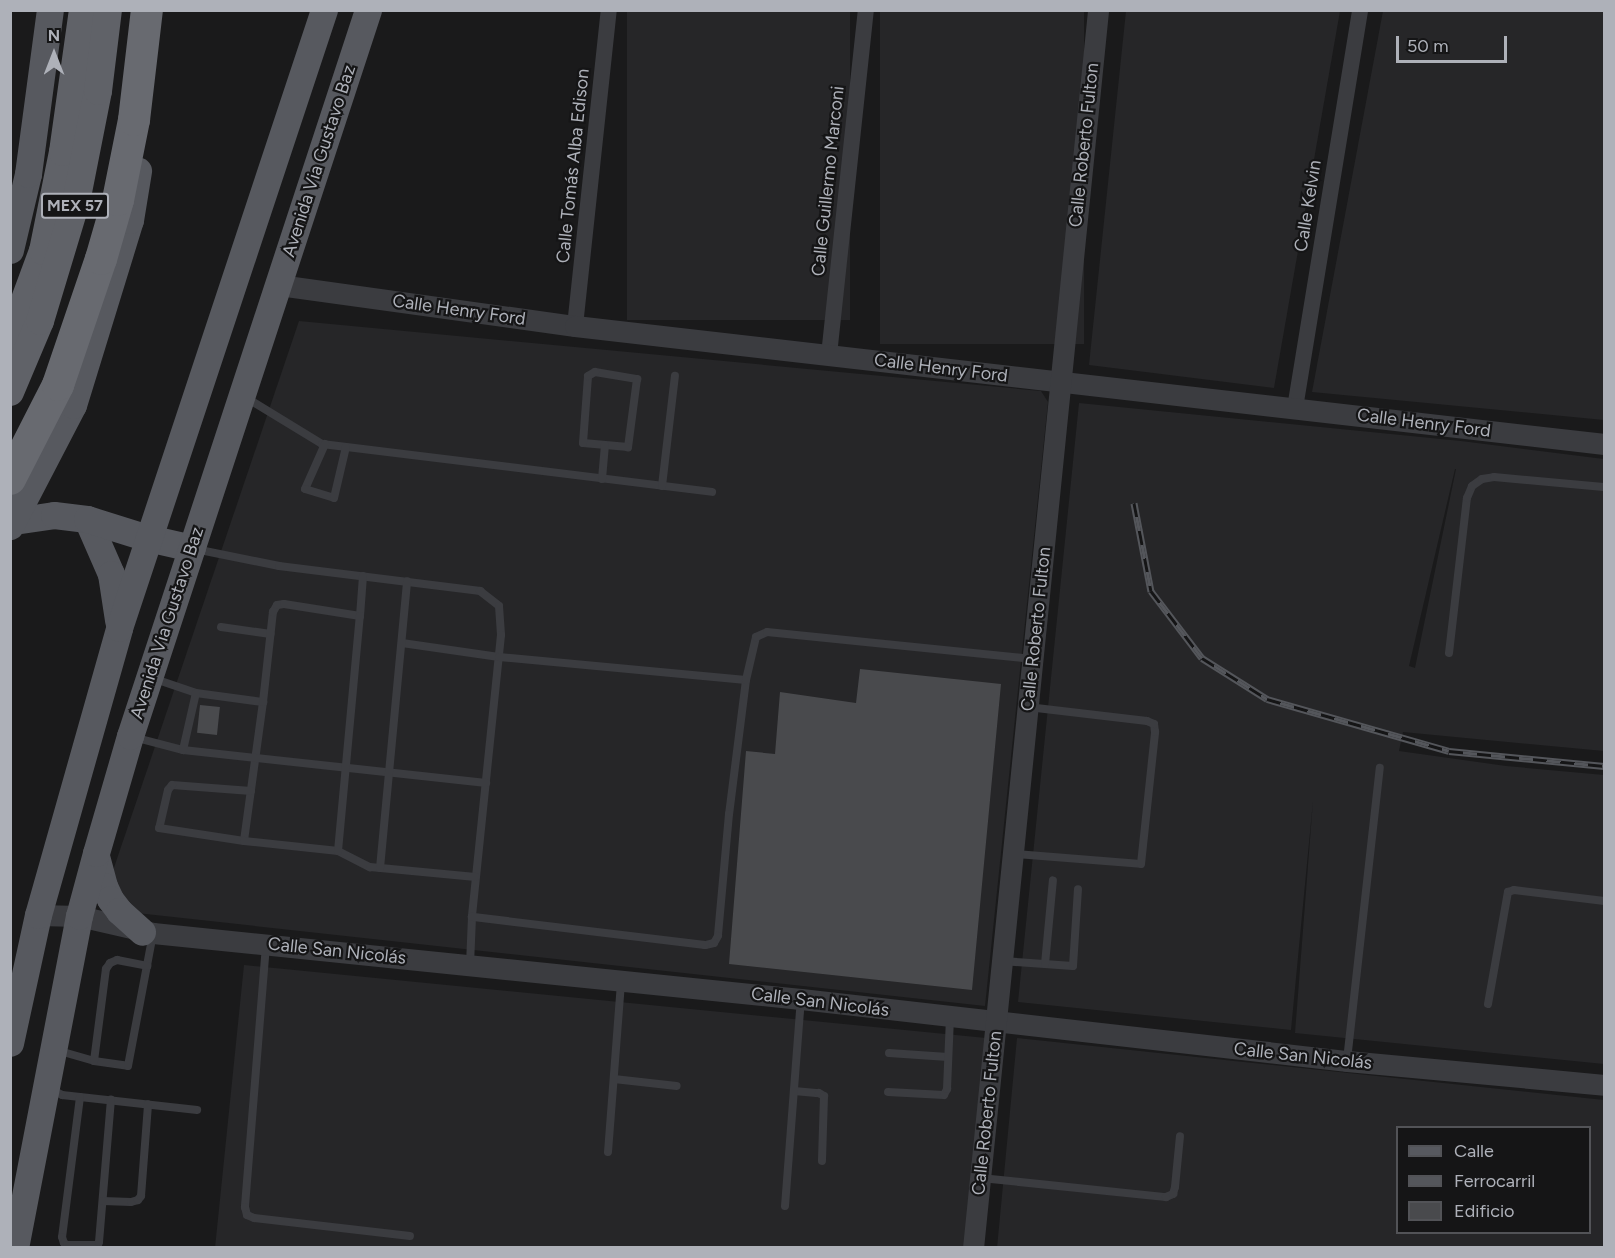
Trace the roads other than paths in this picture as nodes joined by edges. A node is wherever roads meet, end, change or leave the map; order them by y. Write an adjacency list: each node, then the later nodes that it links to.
1 (50, 10): 12 (main road)
2 (83, 10): 15 (highway, MEX 57)
3 (108, 10): 19 (highway, MEX 57)
4 (147, 10): 26 (highway)
5 (159, 10): 32 (main road)
6 (324, 10): 33 (main road)
7 (368, 10): 13 (main road, Avenida Via Gustavo Baz)
8 (609, 10): 14 (street, Calle Tomás Alba Edison)
9 (866, 10): 16 (street, Calle Guillermo Marconi)
10 (1098, 10): 18 (street, Calle Roberto Fulton)
11 (1360, 10): 21 (street, Calle Kelvin)
12 (10, 250)
13 (279, 285): 14 (street, Calle Henry Ford); 20 (main road, Avenida Via Gustavo Baz)
14 (575, 326): 16 (street, Calle Henry Ford)
15 (10, 340)
16 (829, 355): 18 (street, Calle Henry Ford)
17 (675, 376): 28 (lane)
18 (1061, 381): 21 (street, Calle Henry Ford); 44 (street, Calle Roberto Fulton)
19 (10, 392)
20 (242, 395): 22 (lane); 34 (main road, Avenida Via Gustavo Baz)
21 (1294, 408): 23 (street, Calle Henry Ford)
22 (324, 444): 25 (lane); 25 (lane)
23 (1605, 444)
24 (605, 445): 24 (lane); 27 (lane)
25 (346, 447): 27 (lane)
26 (10, 479)
27 (602, 479): 28 (lane)
28 (662, 486): 30 (lane)
29 (1605, 487): 42 (lane)
30 (712, 492)
31 (87, 519): 32 (main road); 33 (main road); 39 (main road)
32 (12, 524)
33 (147, 538): 34 (main road); 39 (main road)
34 (192, 548): 35 (lane); 45 (main road, Avenida Via Gustavo Baz)
35 (363, 576): 36 (lane); 37 (lane)
36 (407, 581): 41 (lane); 43 (lane)
37 (360, 616): 40 (lane); 53 (lane)
38 (221, 627): 40 (lane)
39 (119, 628): 67 (main road)
40 (271, 634): 48 (lane)
41 (402, 643): 43 (lane); 55 (lane)
42 (1449, 653)
43 (499, 657): 46 (lane); 56 (lane)
44 (1033, 659): 46 (lane); 49 (street, Calle Roberto Fulton)
45 (149, 677): 47 (lane); 50 (main road, Avenida Via Gustavo Baz)
46 (746, 680): 69 (lane)
47 (196, 693): 48 (lane); 51 (lane)
48 (263, 702): 52 (lane)
49 (1028, 707): 61 (street, Calle Roberto Fulton); 61 (lane)
50 (130, 736): 51 (lane); 60 (main road, Avenida Via Gustavo Baz)
51 (183, 750): 52 (lane)
52 (256, 758): 53 (lane); 57 (lane)
53 (345, 767): 55 (lane); 59 (lane)
54 (1380, 768): 86 (lane)
55 (389, 772): 56 (lane); 62 (lane)
56 (486, 783): 63 (lane)
57 (251, 791): 58 (lane); 58 (lane)
58 (244, 841): 59 (lane)
59 (338, 851): 62 (lane)
60 (96, 853): 68 (main road, Avenida Via Gustavo Baz); 70 (main road)
61 (1013, 854): 72 (street, Calle Roberto Fulton)
62 (380, 868): 63 (lane)
63 (476, 877): 69 (lane)
64 (1053, 880): 74 (lane)
65 (1078, 889): 74 (lane)
66 (1605, 901): 78 (lane)
67 (38, 915): 68 (street, Calle San Nicolás); 81 (main road)
68 (79, 916): 70 (street, Calle San Nicolás); 82 (main road, Avenida Via Gustavo Baz)
69 (472, 917): 73 (lane)
70 (148, 933): 71 (street, Calle San Nicolás); 75 (lane)
71 (266, 945): 73 (street, Calle San Nicolás); 103 (lane)
72 (1002, 961): 74 (lane); 80 (street, Calle Roberto Fulton)
73 (470, 964): 76 (street, Calle San Nicolás)
74 (1045, 964)
75 (147, 966): 85 (lane); 85 (lane)
76 (621, 982): 77 (street, Calle San Nicolás); 87 (lane)
77 (801, 999): 79 (street, Calle San Nicolás); 91 (lane)
78 (1488, 1004)
79 (950, 1018): 80 (street, Calle San Nicolás); 84 (lane)
80 (996, 1023): 86 (street, Calle San Nicolás); 100 (street, Calle Roberto Fulton)
81 (10, 1043)
82 (53, 1050): 85 (lane); 89 (main road, Avenida Via Gustavo Baz)
83 (889, 1053): 84 (lane)
84 (948, 1057): 92 (lane)
85 (94, 1061)
86 (1347, 1061): 88 (street, Calle San Nicolás)
87 (614, 1079): 90 (lane); 98 (lane)
88 (1605, 1085)
89 (46, 1086): 93 (lane); 104 (main road, Avenida Via Gustavo Baz)
90 (677, 1086)
91 (794, 1091): 99 (lane); 102 (lane)
92 (888, 1092)
93 (80, 1097): 94 (lane); 101 (lane)
94 (111, 1100): 95 (lane); 101 (lane)
95 (148, 1104): 96 (lane); 101 (lane)
96 (197, 1110)
97 (1180, 1136): 100 (lane)
98 (609, 1152)
99 (822, 1161)
100 (980, 1178): 105 (street, Calle Roberto Fulton)
101 (103, 1201)
102 (785, 1206)
103 (410, 1236)
104 (15, 1248)
105 (974, 1248)

